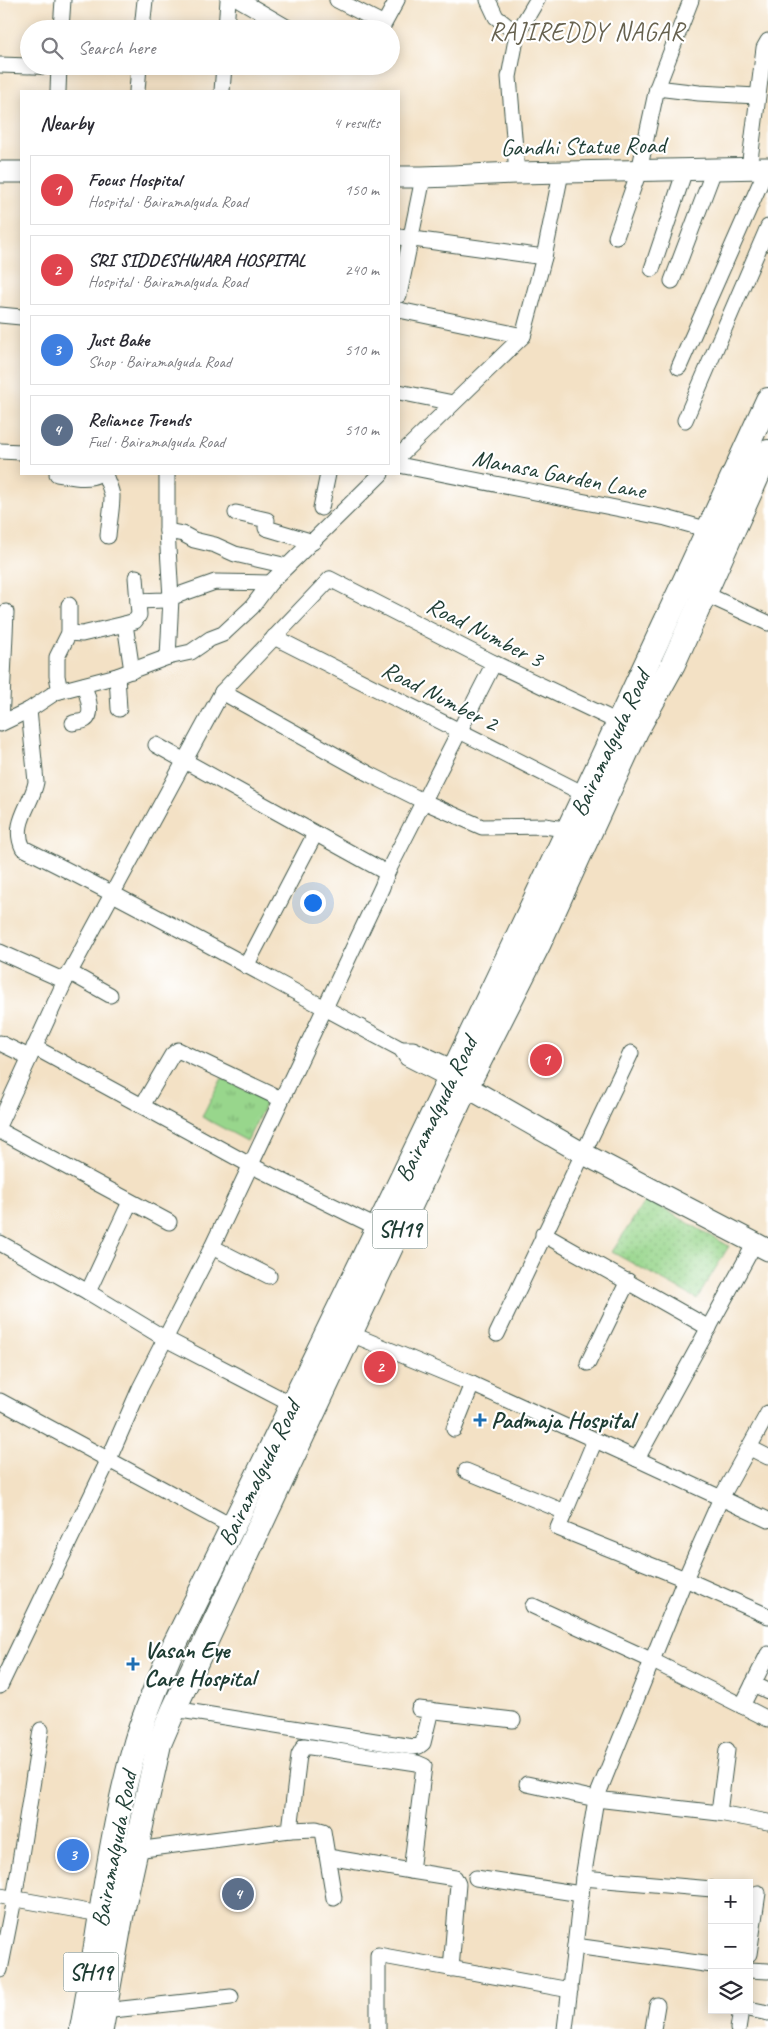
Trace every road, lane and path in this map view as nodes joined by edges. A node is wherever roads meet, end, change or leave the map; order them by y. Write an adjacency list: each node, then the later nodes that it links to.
1 (63, 0): 10 (street)
2 (145, 0): 11 (street)
3 (228, 0): 12 (street)
4 (240, 0): 13 (street)
5 (336, 0): 14 (street)
6 (397, 0): 15 (street)
7 (488, 0): 16 (street)
8 (537, 0): 16 (street)
9 (691, 0): 23 (street)
10 (62, 20)
11 (143, 20)
12 (227, 20)
13 (274, 20)
14 (376, 20)
15 (386, 20)
16 (517, 34): 34 (street)
17 (768, 41): 27 (street)
18 (0, 65): 19 (street)
19 (20, 66)
20 (59, 75): 24 (street)
21 (138, 75): 25 (street)
22 (223, 75): 26 (street)
23 (657, 88): 27 (street); 31 (street)
24 (58, 90)
25 (136, 90)
26 (222, 90)
27 (757, 96): 28 (street)
28 (761, 168): 30 (street, Gandhi Statue Road); 49 (street)
29 (685, 170): 30 (street, Gandhi Statue Road); 31 (street, Gandhi Statue Road); 42 (street)
30 (714, 170): 43 (street)
31 (638, 171): 35 (street, Gandhi Statue Road); 40 (street)
32 (0, 172): 33 (street)
33 (20, 172)
34 (517, 173): 35 (street, Gandhi Statue Road); 37 (street, Gandhi Statue Road)
35 (561, 173): 41 (street)
36 (400, 177): 37 (street, Gandhi Statue Road)
37 (423, 178): 39 (street)
38 (768, 227): 53 (street)
39 (404, 237): 41 (street); 44 (street)
40 (616, 237)
41 (544, 257): 48 (street)
42 (652, 269)
43 (672, 281)
44 (400, 283)
45 (400, 310): 48 (street)
46 (0, 315): 47 (street)
47 (20, 317)
48 (523, 336): 52 (street)
49 (678, 367)
50 (400, 392): 52 (street)
51 (768, 400): 68 (main road, Bairamalguda Road / SH19)
52 (453, 403): 57 (street)
53 (685, 420)
54 (0, 450): 55 (street)
55 (20, 452)
56 (768, 452): 74 (main road, Bairamalguda Road / SH19)
57 (400, 455)
58 (400, 465): 68 (street, Manasa Garden Lane)
59 (97, 475): 64 (street)
60 (105, 475): 69 (street)
61 (167, 475): 67 (street)
62 (328, 475): 65 (street)
63 (380, 475): 70 (street)
64 (80, 476)
65 (321, 508)
66 (236, 513): 70 (street)
67 (166, 530): 71 (street); 75 (street)
68 (709, 530): 94 (main road, Bairamalguda Road / SH19)
69 (108, 536)
70 (313, 542): 71 (street)
71 (287, 566): 73 (street)
72 (136, 577): 76 (street)
73 (270, 583): 75 (street); 83 (street)
74 (705, 594): 79 (street); 112 (main road, Bairamalguda Road / SH19)
75 (171, 598): 76 (street); 83 (street)
76 (138, 601): 80 (street)
77 (69, 604): 81 (street)
78 (6, 612): 92 (street)
79 (768, 622)
80 (125, 624): 81 (street); 85 (street)
81 (69, 633): 88 (street)
82 (274, 637): 84 (street, Road Number 3); 89 (street); 95 (street, Road Number 2)
83 (168, 657): 85 (street)
84 (494, 663): 94 (street, Road Number 3); 95 (street)
85 (132, 670): 86 (street)
86 (117, 676): 87 (street); 90 (street)
87 (84, 685): 88 (street); 93 (street)
88 (60, 691): 91 (street)
89 (222, 692): 97 (street); 99 (street)
90 (119, 709)
91 (29, 710): 92 (street); 103 (street)
92 (0, 723)
93 (73, 723)
94 (620, 724): 98 (main road, Bairamalguda Road / SH19)
95 (460, 731): 98 (street, Road Number 2); 99 (street)
96 (156, 745): 97 (street)
97 (185, 760): 101 (street); 103 (street)
98 (586, 795): 100 (main road, Bairamalguda Road / SH19)
99 (425, 802): 100 (street); 102 (street)
100 (570, 830): 112 (main road, Bairamalguda Road / SH19)
101 (315, 834): 102 (street); 105 (street)
102 (387, 873): 108 (street)
103 (114, 893): 105 (street); 106 (street)
104 (0, 952): 106 (street)
105 (246, 966): 108 (street)
106 (67, 977): 107 (street); 110 (street)
107 (110, 995)
108 (324, 1008): 112 (street); 113 (street)
109 (0, 1043): 110 (street)
110 (32, 1052): 114 (street); 115 (street)
111 (631, 1053): 117 (street)
112 (458, 1079): 117 (street); 121 (main road, Bairamalguda Road / SH19); 130 (main road, Bairamalguda Road / SH19)
113 (282, 1099): 114 (street); 118 (street)
114 (142, 1106): 118 (street)
115 (0, 1122)
116 (0, 1131): 119 (street)
117 (584, 1154): 122 (street); 125 (street)
118 (250, 1165): 121 (street); 124 (street)
119 (130, 1202): 120 (street); 128 (street)
120 (169, 1222)
121 (378, 1228): 136 (main road, Bairamalguda Road / SH19)
122 (543, 1234): 127 (street); 131 (street)
123 (0, 1243): 128 (street)
124 (212, 1247): 126 (street); 132 (street)
125 (762, 1247): 129 (street)
126 (269, 1276)
127 (628, 1281): 129 (street); 133 (street)
128 (88, 1292): 132 (street)
129 (709, 1328): 142 (street)
130 (351, 1334): 134 (street); 159 (main road, Bairamalguda Road / SH19)
131 (497, 1334)
132 (164, 1338): 136 (street); 143 (street)
133 (588, 1363)
134 (472, 1384): 138 (street); 139 (street)
135 (0, 1401): 143 (street)
136 (293, 1405): 148 (main road, Bairamalguda Road / SH19)
137 (768, 1413): 140 (street)
138 (454, 1429)
139 (595, 1440): 142 (street); 146 (street)
140 (750, 1448): 141 (street); 145 (street)
141 (768, 1457)
142 (637, 1459): 145 (street)
143 (108, 1461): 148 (street); 153 (street)
144 (466, 1471): 146 (street)
145 (721, 1498): 147 (street); 149 (street)
146 (565, 1512): 149 (street)
147 (768, 1520)
148 (233, 1527): 163 (main road, Bairamalguda Road / SH19)
149 (685, 1579): 151 (street); 154 (street)
150 (533, 1606): 154 (street)
151 (768, 1616)
152 (768, 1654): 155 (street)
153 (5, 1660): 156 (street)
154 (653, 1661): 158 (street); 166 (street)
155 (753, 1684): 157 (street); 158 (street)
156 (0, 1686)
157 (768, 1691)
158 (742, 1706): 160 (street)
159 (174, 1709): 161 (street); 163 (main road, Bairamalguda Road / SH19)
160 (768, 1719)
161 (513, 1720)
162 (40, 1730): 178 (street)
163 (151, 1734): 170 (main road, Bairamalguda Road / SH19); 180 (main road, Bairamalguda Road / SH19)
164 (727, 1750): 167 (street)
165 (527, 1784): 166 (street)
166 (596, 1799): 167 (street); 174 (street)
167 (718, 1814): 168 (street)
168 (768, 1822)
169 (290, 1830): 170 (street); 171 (street); 172 (street)
170 (136, 1850): 194 (main road, Bairamalguda Road / SH19)
171 (328, 1857): 172 (street); 179 (street)
172 (411, 1870): 184 (street)
173 (476, 1878): 177 (street)
174 (583, 1878): 175 (street); 177 (street)
175 (708, 1889)
176 (758, 1893): 181 (street)
177 (581, 1894): 182 (street)
178 (7, 1898): 180 (street); 185 (street)
179 (334, 1898)
180 (100, 1914): 195 (main road, Bairamalguda Road / SH19)
181 (753, 1927)
182 (575, 1946): 183 (street); 188 (street)
183 (708, 1964)
184 (451, 1969): 188 (street); 196 (street)
185 (0, 1970)
186 (753, 1970): 187 (street)
187 (768, 1971)
188 (570, 1990): 197 (street)
189 (231, 1997): 194 (street)
190 (657, 2005): 198 (street)
191 (753, 2010): 192 (street)
192 (768, 2013)
193 (740, 2014): 199 (street)
194 (102, 2020)
195 (82, 2029)
196 (378, 2029)
197 (565, 2029)
198 (653, 2029)
199 (738, 2029)

